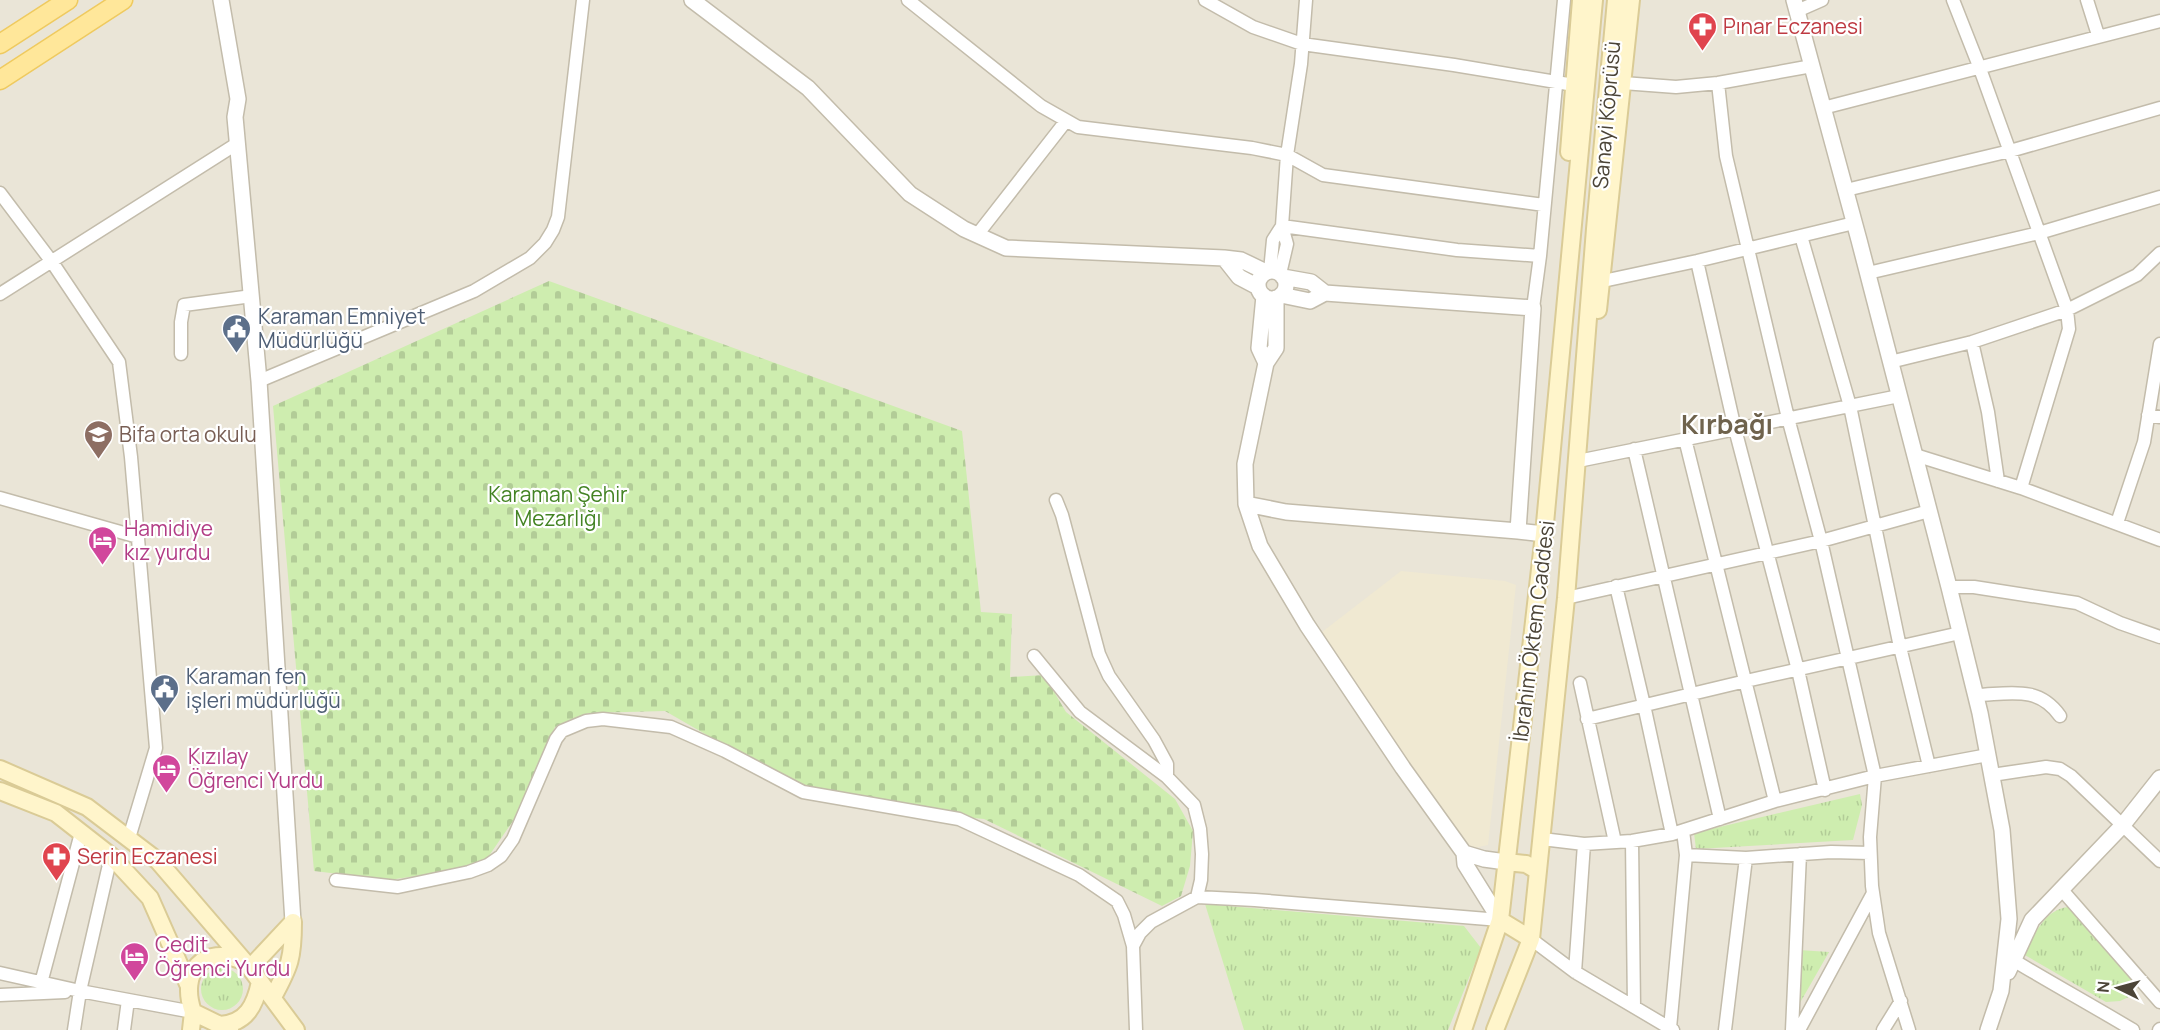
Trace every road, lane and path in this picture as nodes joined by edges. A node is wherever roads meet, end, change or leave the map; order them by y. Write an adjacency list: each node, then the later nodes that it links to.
1 (68, 0): 21 (main road)
2 (123, 0): 25 (main road)
3 (209, 0): 32 (street)
4 (221, 0): 32 (street)
5 (583, 0): 68 (street)
6 (692, 0): 46 (street)
7 (908, 0): 33 (street)
8 (1205, 0): 22 (street)
9 (1306, 0): 22 (street)
10 (1564, 0): 27 (street)
11 (1581, 0): 29 (main road)
12 (1594, 0): 43 (main road, Sanayi Köprüsü)
13 (1616, 0): 44 (main road, Sanayi Köprüsü)
14 (1631, 0): 26 (main road)
15 (1822, 0): 18 (street)
16 (1953, 0): 24 (street)
17 (2087, 0): 20 (street)
18 (1796, 6): 23 (street)
19 (2160, 21): 20 (street)
20 (2098, 35): 24 (street)
21 (0, 44)
22 (1302, 44): 27 (street); 36 (street)
23 (1812, 66): 28 (street); 30 (street)
24 (1979, 66): 30 (street); 35 (street)
25 (0, 80)
26 (1623, 82): 28 (street); 56 (main road)
27 (1557, 83): 29 (street); 40 (street)
28 (1718, 84): 48 (street)
29 (1574, 85): 69 (main road)
30 (1823, 108): 37 (street)
31 (2160, 108): 35 (street)
32 (235, 117): 34 (street)
33 (1066, 121): 36 (street); 46 (street)
34 (238, 143): 53 (street); 60 (street)
35 (2010, 151): 37 (street); 45 (street)
36 (1287, 155): 40 (street); 42 (street)
37 (1846, 190): 41 (street)
38 (0, 193): 53 (street)
39 (2160, 197): 45 (street)
40 (1544, 205): 50 (street)
41 (1854, 223): 47 (street); 55 (street)
42 (1282, 226): 50 (street); 54 (street)
43 (1574, 227): 69 (main road, İbrahim Öktem Caddesi)
44 (1595, 230): 71 (main road, İbrahim Öktem Caddesi)
45 (2039, 233): 55 (street); 62 (street)
46 (977, 235): 51 (street)
47 (1801, 236): 48 (street); 72 (street)
48 (1748, 249): 52 (street); 74 (street)
49 (2160, 253): 62 (street)
50 (1540, 256): 61 (street)
51 (1224, 258): 54 (street); 59 (street)
52 (1697, 261): 56 (street); 75 (street)
53 (52, 262): 58 (street); 90 (street)
54 (1275, 273): 57 (street); 59 (street); 59 (street)
55 (1868, 273): 66 (street)
56 (1603, 281): 71 (main road)
57 (1325, 293): 59 (street); 61 (street)
58 (0, 294)
59 (1270, 294): 84 (street)
60 (252, 296): 65 (street); 68 (street)
61 (1533, 308): 88 (street)
62 (2067, 310): 63 (street); 81 (street)
63 (1972, 342): 66 (street); 80 (street)
64 (2160, 344): 67 (street)
65 (181, 354)
66 (1890, 362): 70 (street)
67 (2158, 373): 73 (street)
68 (260, 381): 145 (street)
69 (1559, 390): 89 (main road, İbrahim Öktem Caddesi)
70 (1899, 396): 72 (street); 78 (street)
71 (1582, 399): 79 (main road, İbrahim Öktem Caddesi)
72 (1850, 406): 74 (street); 87 (street)
73 (2154, 416): 86 (street)
74 (1788, 418): 75 (street); 92 (street)
75 (1735, 429): 76 (street); 93 (street)
76 (1685, 439): 77 (street); 94 (street)
77 (1635, 449): 79 (street); 95 (street)
78 (1915, 456): 80 (street); 85 (street)
79 (1578, 461): 98 (main road, İbrahim Öktem Caddesi)
80 (1998, 481): 81 (street)
81 (2021, 488): 86 (street)
82 (0, 498): 90 (street)
83 (1056, 500): 117 (street)
84 (1246, 504): 88 (street); 131 (street)
85 (1929, 511): 87 (street); 97 (street)
86 (2117, 524): 91 (street)
87 (1873, 526): 92 (street); 101 (street)
88 (1518, 531): 89 (street)
89 (1544, 534): 138 (main road, İbrahim Öktem Caddesi)
90 (138, 537): 126 (street)
91 (2160, 540)
92 (1821, 541): 93 (street); 103 (street)
93 (1767, 552): 94 (street); 104 (street)
94 (1717, 563): 95 (street); 105 (street)
95 (1664, 575): 96 (street); 107 (street)
96 (1616, 586): 98 (street); 109 (street)
97 (1949, 587): 99 (street); 100 (street)
98 (1566, 598): 127 (main road, İbrahim Öktem Caddesi)
99 (1960, 633): 101 (street); 108 (street)
100 (2160, 637)
101 (1900, 647): 103 (street); 113 (street)
102 (1034, 656): 117 (street)
103 (1849, 659): 104 (street); 116 (street)
104 (1798, 670): 105 (street); 119 (street)
105 (1746, 681): 107 (street); 121 (street)
106 (1580, 684): 111 (street)
107 (1692, 694): 109 (street); 122 (street)
108 (1976, 695): 110 (street); 112 (street)
109 (1644, 705): 111 (street); 124 (street)
110 (2061, 716)
111 (1587, 719): 129 (street)
112 (1988, 755): 113 (street); 115 (street)
113 (1929, 766): 116 (street)
114 (0, 769): 126 (main road)
115 (1992, 775): 123 (street); 155 (street)
116 (1875, 776): 119 (street); 132 (street)
117 (1167, 777): 143 (street)
118 (2160, 778): 123 (street)
119 (1825, 790): 121 (street)
120 (0, 793): 125 (main road)
121 (1775, 801): 122 (street)
122 (1720, 819): 124 (street)
123 (2122, 826): 137 (street); 141 (street)
124 (1677, 832): 128 (street); 134 (street)
125 (81, 833): 135 (main road); 152 (street)
126 (129, 838): 149 (main road)
127 (1542, 839): 130 (street); 139 (main road, İbrahim Öktem Caddesi)
128 (1632, 841): 129 (street); 161 (street)
129 (1615, 842): 130 (street)
130 (1584, 844): 150 (street)
131 (1464, 853): 138 (street); 144 (street)
132 (1870, 853): 133 (street); 142 (street)
133 (1800, 854): 136 (street); 173 (street)
134 (1686, 855): 136 (street); 165 (street)
135 (111, 856): 153 (main road); 154 (street)
136 (1746, 858): 172 (street)
137 (2160, 861)
138 (1506, 862): 139 (main road); 144 (main road, İbrahim Öktem Caddesi)
139 (1538, 870): 146 (main road, İbrahim Öktem Caddesi)
140 (336, 880): 147 (street)
141 (2062, 890): 148 (street); 160 (street)
142 (1873, 893): 159 (street); 174 (street)
143 (1197, 897): 144 (street); 147 (street)
144 (1500, 920): 146 (main road); 171 (main road, İbrahim Öktem Caddesi)
145 (293, 922): 149 (main road); 157 (main road)
146 (1531, 939): 150 (street); 164 (main road, İbrahim Öktem Caddesi)
147 (1133, 946): 170 (street)
148 (2013, 960): 155 (street); 178 (street)
149 (251, 970): 153 (main road); 157 (main road); 163 (main road)
150 (1575, 972): 161 (street)
151 (0, 973): 152 (street)
152 (41, 982): 154 (street)
153 (188, 984): 162 (main road)
154 (80, 991): 156 (street); 158 (street); 166 (street)
155 (2001, 991): 177 (street)
156 (0, 995)
157 (273, 997): 169 (main road)
158 (128, 1000): 162 (street); 167 (street)
159 (1901, 1001): 175 (street); 176 (street)
160 (2160, 1002)
161 (1634, 1007): 165 (street)
162 (193, 1012): 163 (main road); 168 (main road)
163 (226, 1029)
164 (1499, 1029)
165 (1672, 1029)
166 (74, 1030)
167 (124, 1030)
168 (191, 1030)
169 (296, 1030)
170 (1136, 1030)
171 (1463, 1030)
172 (1725, 1030)
173 (1792, 1030)
174 (1799, 1030)
175 (1883, 1030)
176 (1909, 1030)
177 (1988, 1030)
178 (2133, 1030)

